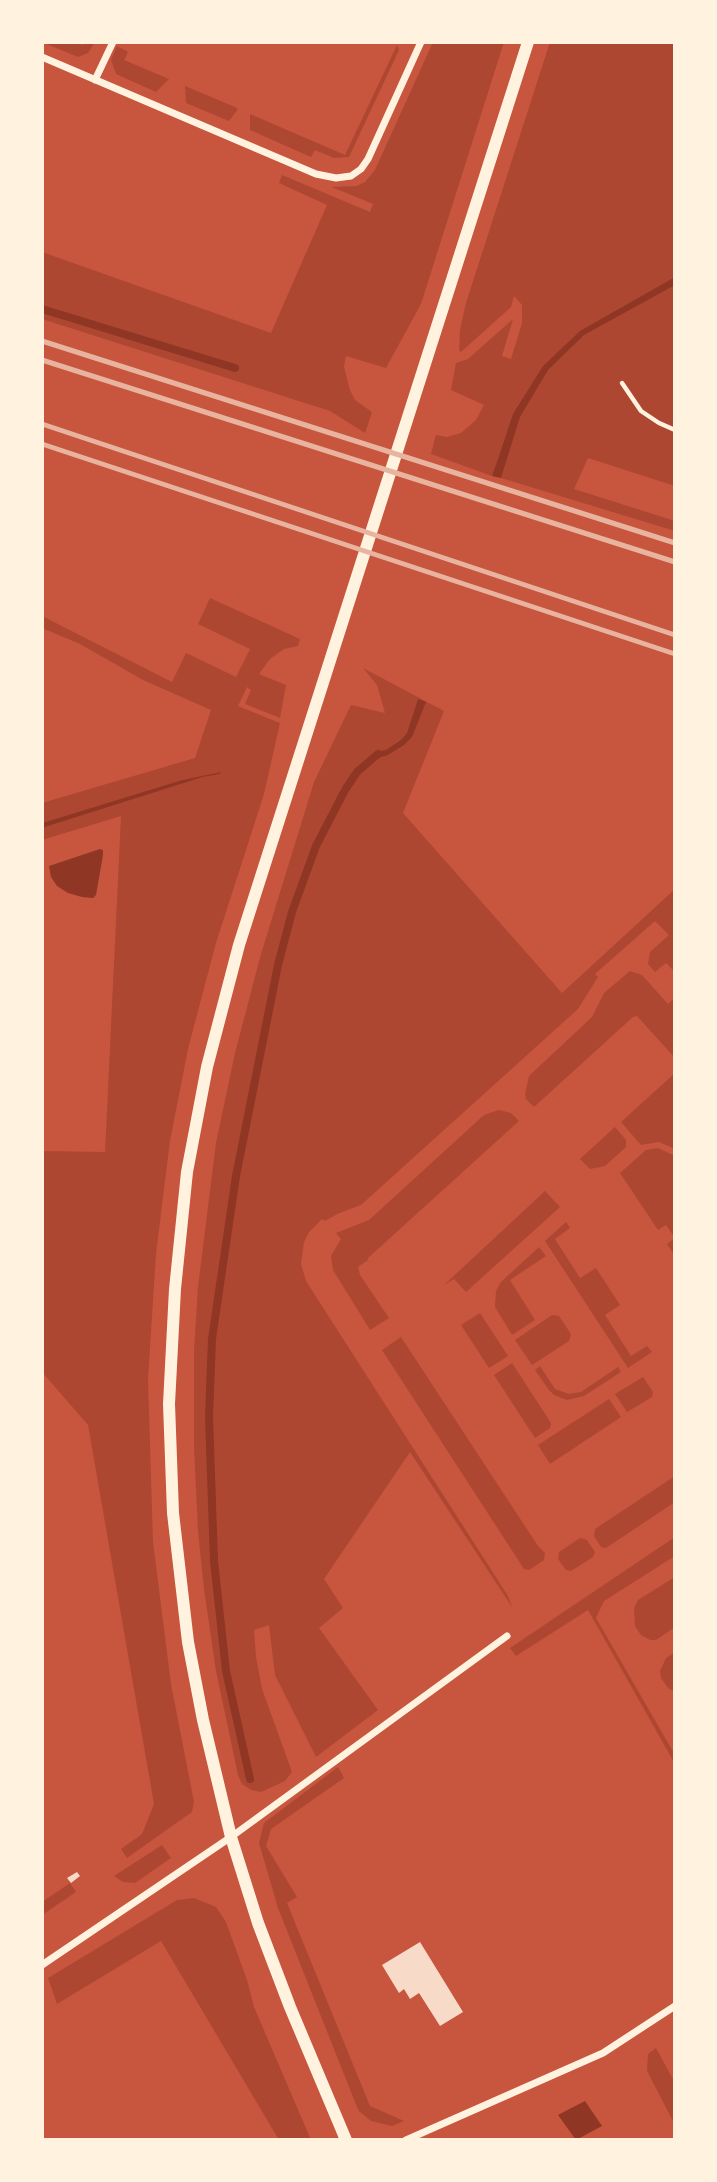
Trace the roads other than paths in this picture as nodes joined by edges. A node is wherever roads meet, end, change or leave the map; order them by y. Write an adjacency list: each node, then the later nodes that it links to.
1 (113, 42): 5 (street)
2 (421, 42): 5 (street)
3 (528, 42): 7 (street)
4 (42, 57): 5 (street)
5 (95, 80)
6 (507, 1636): 7 (street)
7 (230, 1837): 8 (street); 10 (street)
8 (42, 1965)
9 (675, 2006): 11 (street)
10 (346, 2140)
11 (406, 2140)

